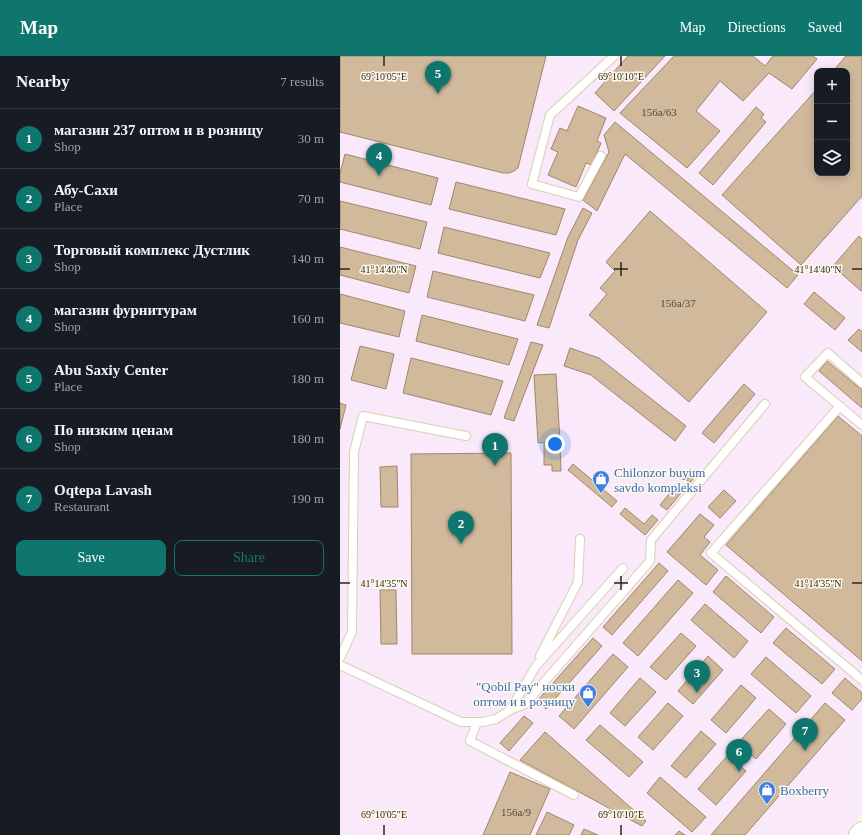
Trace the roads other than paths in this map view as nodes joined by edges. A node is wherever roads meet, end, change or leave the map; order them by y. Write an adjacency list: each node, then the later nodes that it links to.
1 (614, 56): 2 (lane)
2 (601, 156)
3 (862, 383): 5 (lane)
4 (765, 404): 14 (lane)
5 (840, 406): 6 (lane); 13 (lane)
6 (862, 425)
7 (466, 436): 10 (lane)
8 (580, 539): 12 (lane)
9 (623, 568): 12 (lane)
10 (340, 658)
11 (340, 665): 15 (lane)
12 (536, 666): 14 (lane)
13 (862, 680)
14 (510, 710): 15 (lane)
15 (477, 722): 16 (lane)
16 (574, 795)
17 (862, 832): 18 (street)
18 (860, 835)

